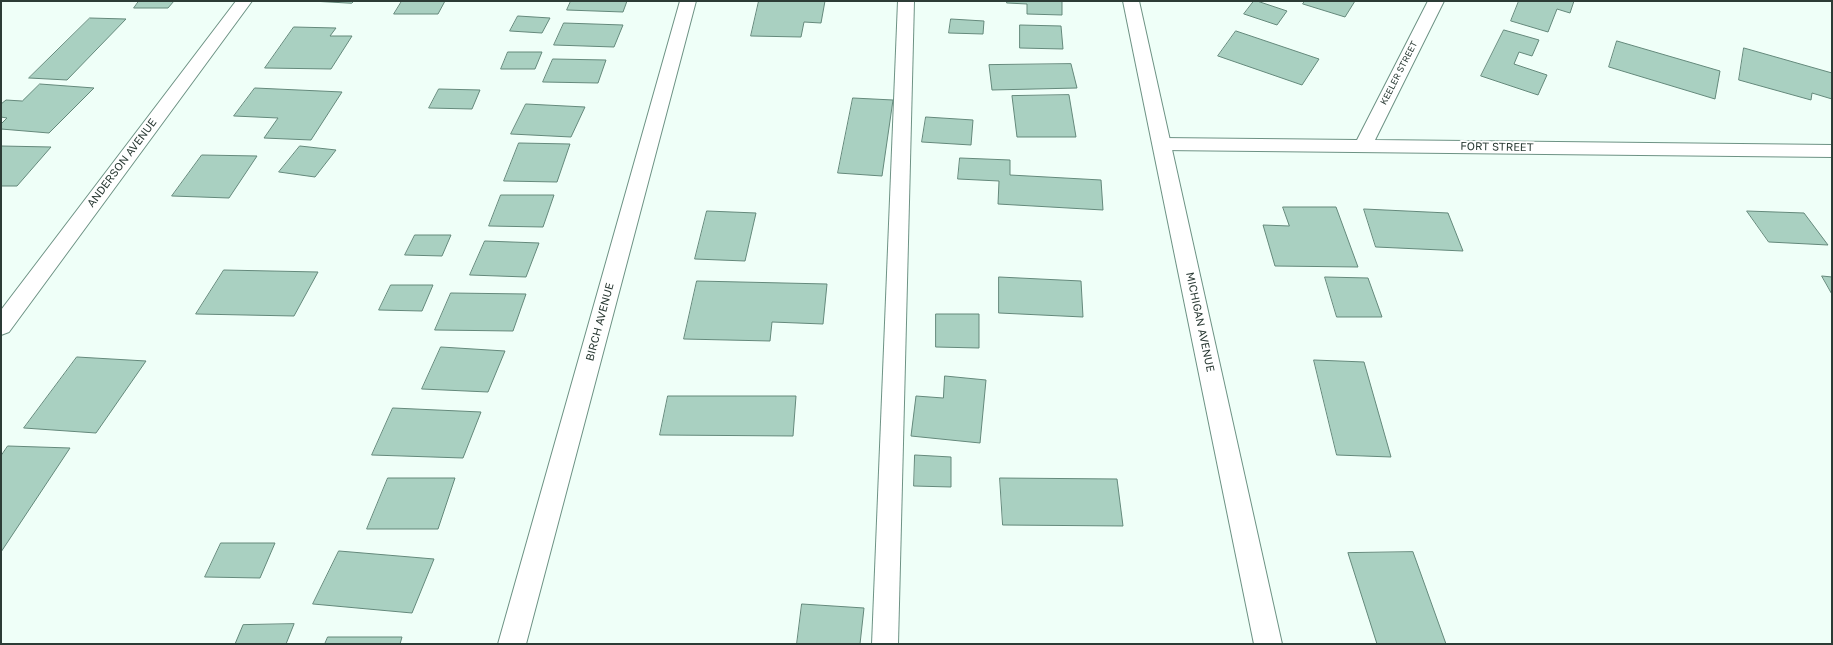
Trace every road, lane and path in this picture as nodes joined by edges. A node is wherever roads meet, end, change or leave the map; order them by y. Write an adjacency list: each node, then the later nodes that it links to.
1 (244, 1): 9 (street, ANDERSON AVENUE)
2 (688, 1): 10 (street, BIRCH AVENUE)
3 (906, 1): 11 (lane)
4 (1131, 1): 6 (street, MICHIGAN AVENUE)
5 (1436, 1): 7 (street, KEELER STREET)
6 (1162, 144): 7 (street, FORT STREET); 12 (street, MICHIGAN AVENUE)
7 (1363, 146): 8 (street, FORT STREET)
8 (1832, 151)
9 (1, 326)
10 (512, 644)
11 (885, 644)
12 (1268, 644)

